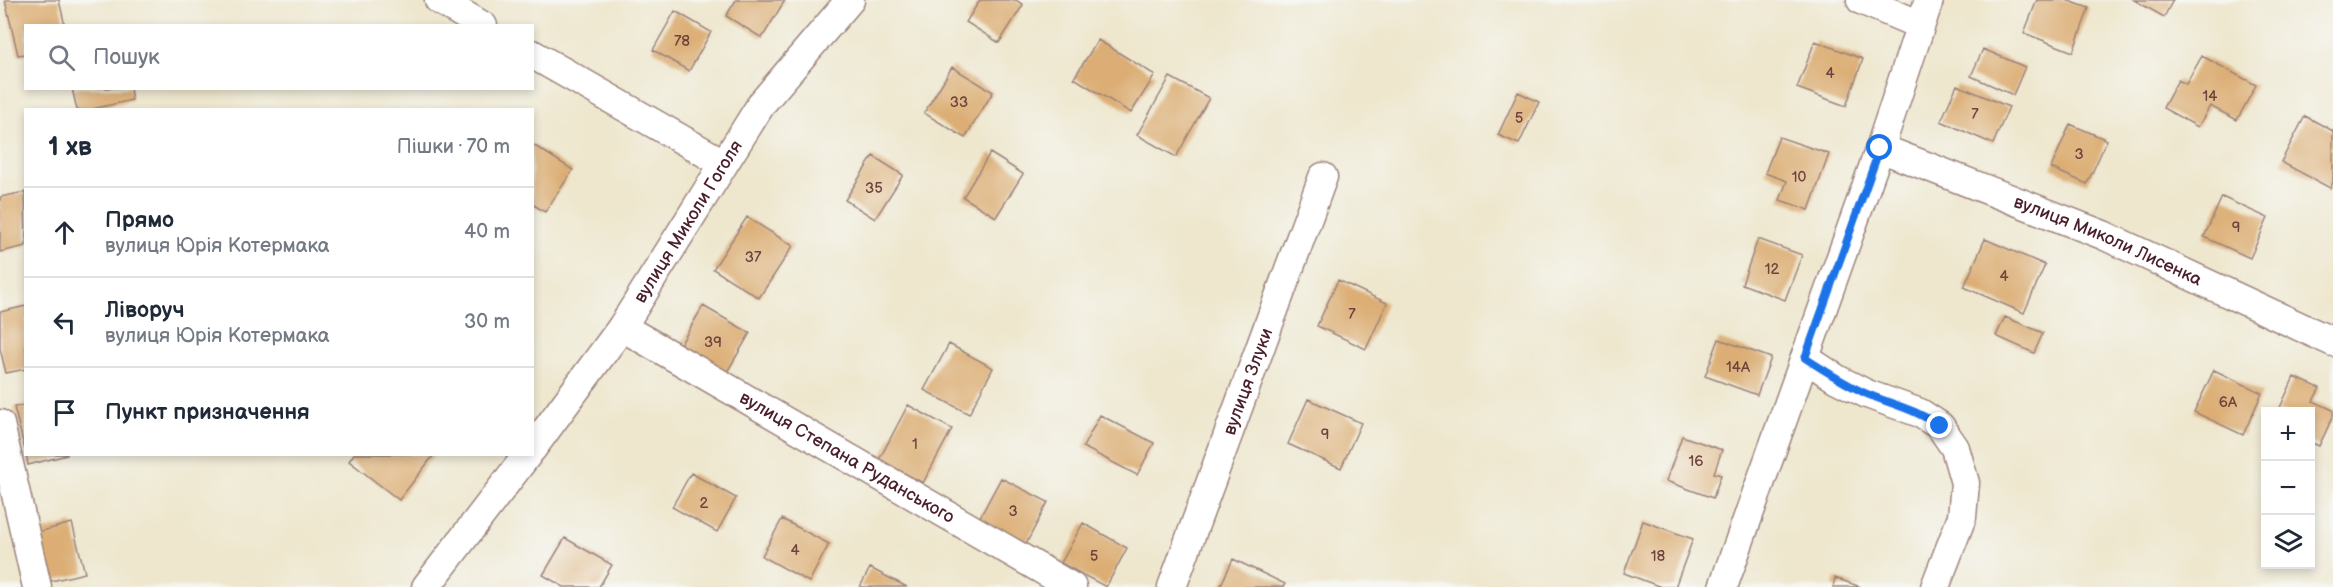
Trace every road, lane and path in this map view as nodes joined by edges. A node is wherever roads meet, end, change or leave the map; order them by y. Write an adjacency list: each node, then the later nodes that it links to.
1 (439, 0): 5 (street)
2 (850, 0): 8 (street, вулиця Миколи Гоголя)
3 (1861, 0): 4 (street)
4 (1925, 13): 7 (street)
5 (480, 24)
6 (534, 55): 8 (street)
7 (1880, 148): 11 (street, вулиця Миколи Лисенка); 12 (street)
8 (723, 163): 10 (street, вулиця Миколи Гоголя)
9 (1323, 177): 19 (street, вулиця Злуки)
10 (622, 327): 14 (street, вулиця Миколи Гоголя); 18 (street, вулиця Степана Руданського)
11 (2333, 342)
12 (1805, 358): 20 (street); 21 (street)
13 (0, 424): 16 (street)
14 (534, 445)
15 (526, 456): 17 (street)
16 (37, 587)
17 (426, 587)
18 (1072, 587)
19 (1172, 587)
20 (1723, 587)
21 (1935, 587)

